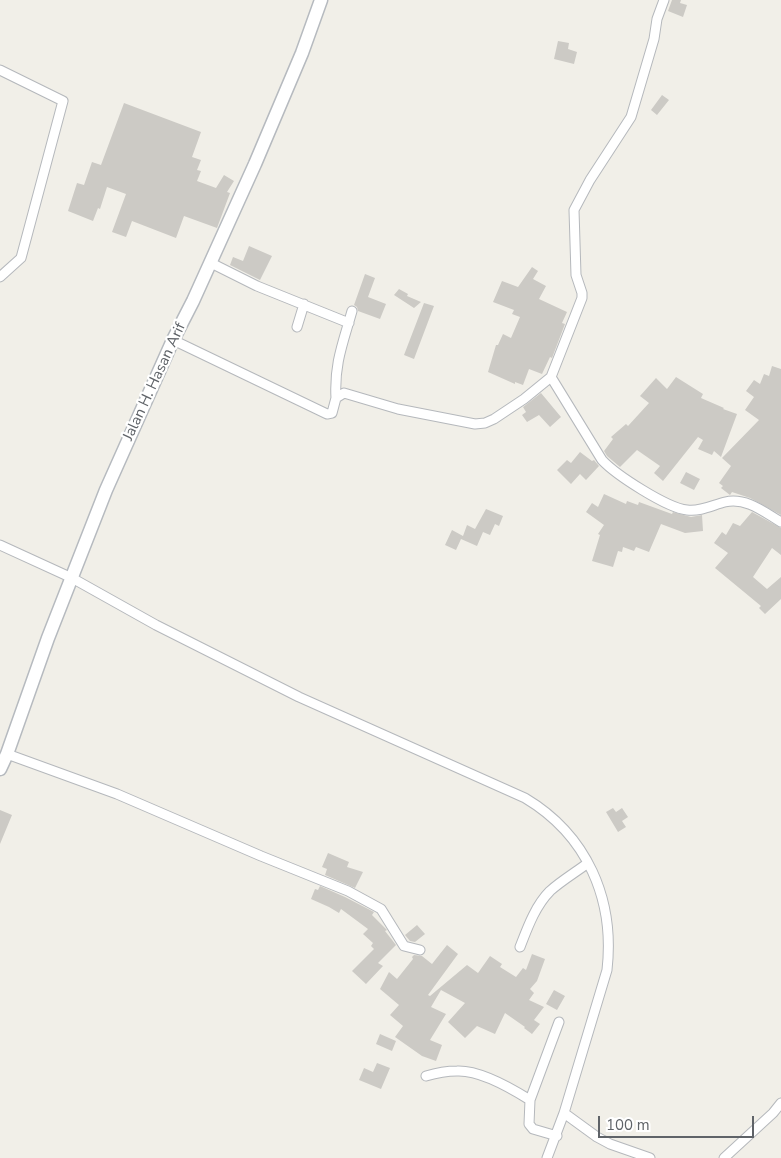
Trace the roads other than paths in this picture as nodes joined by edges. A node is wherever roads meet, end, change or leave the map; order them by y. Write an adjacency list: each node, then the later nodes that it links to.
1 (321, 0): 4 (main road, Jalan H. Hasan Arif)
2 (664, 0): 11 (street)
3 (0, 70): 5 (street)
4 (211, 263): 6 (street); 10 (main road, Jalan H. Hasan Arif)
5 (0, 278)
6 (304, 304): 8 (street); 9 (street)
7 (352, 311): 8 (street)
8 (348, 323): 12 (street)
9 (297, 326)
10 (173, 340): 12 (street); 15 (main road, Jalan H. Hasan Arif)
11 (551, 377): 12 (street); 13 (street)
12 (336, 398)
13 (781, 522)
14 (0, 545): 15 (street)
15 (70, 581): 16 (main road, Jalan H. Hasan Arif); 18 (street)
16 (7, 754): 17 (main road, Jalan H. Hasan Arif); 20 (street)
17 (0, 769)
18 (585, 865): 19 (street); 25 (street)
19 (520, 948)
20 (420, 950)
21 (559, 1022): 23 (street)
22 (426, 1076): 23 (street)
23 (530, 1100): 26 (street)
24 (781, 1103): 29 (street)
25 (564, 1113): 26 (street); 28 (street)
26 (552, 1134): 27 (street)
27 (547, 1158)
28 (650, 1158)
29 (724, 1158)

